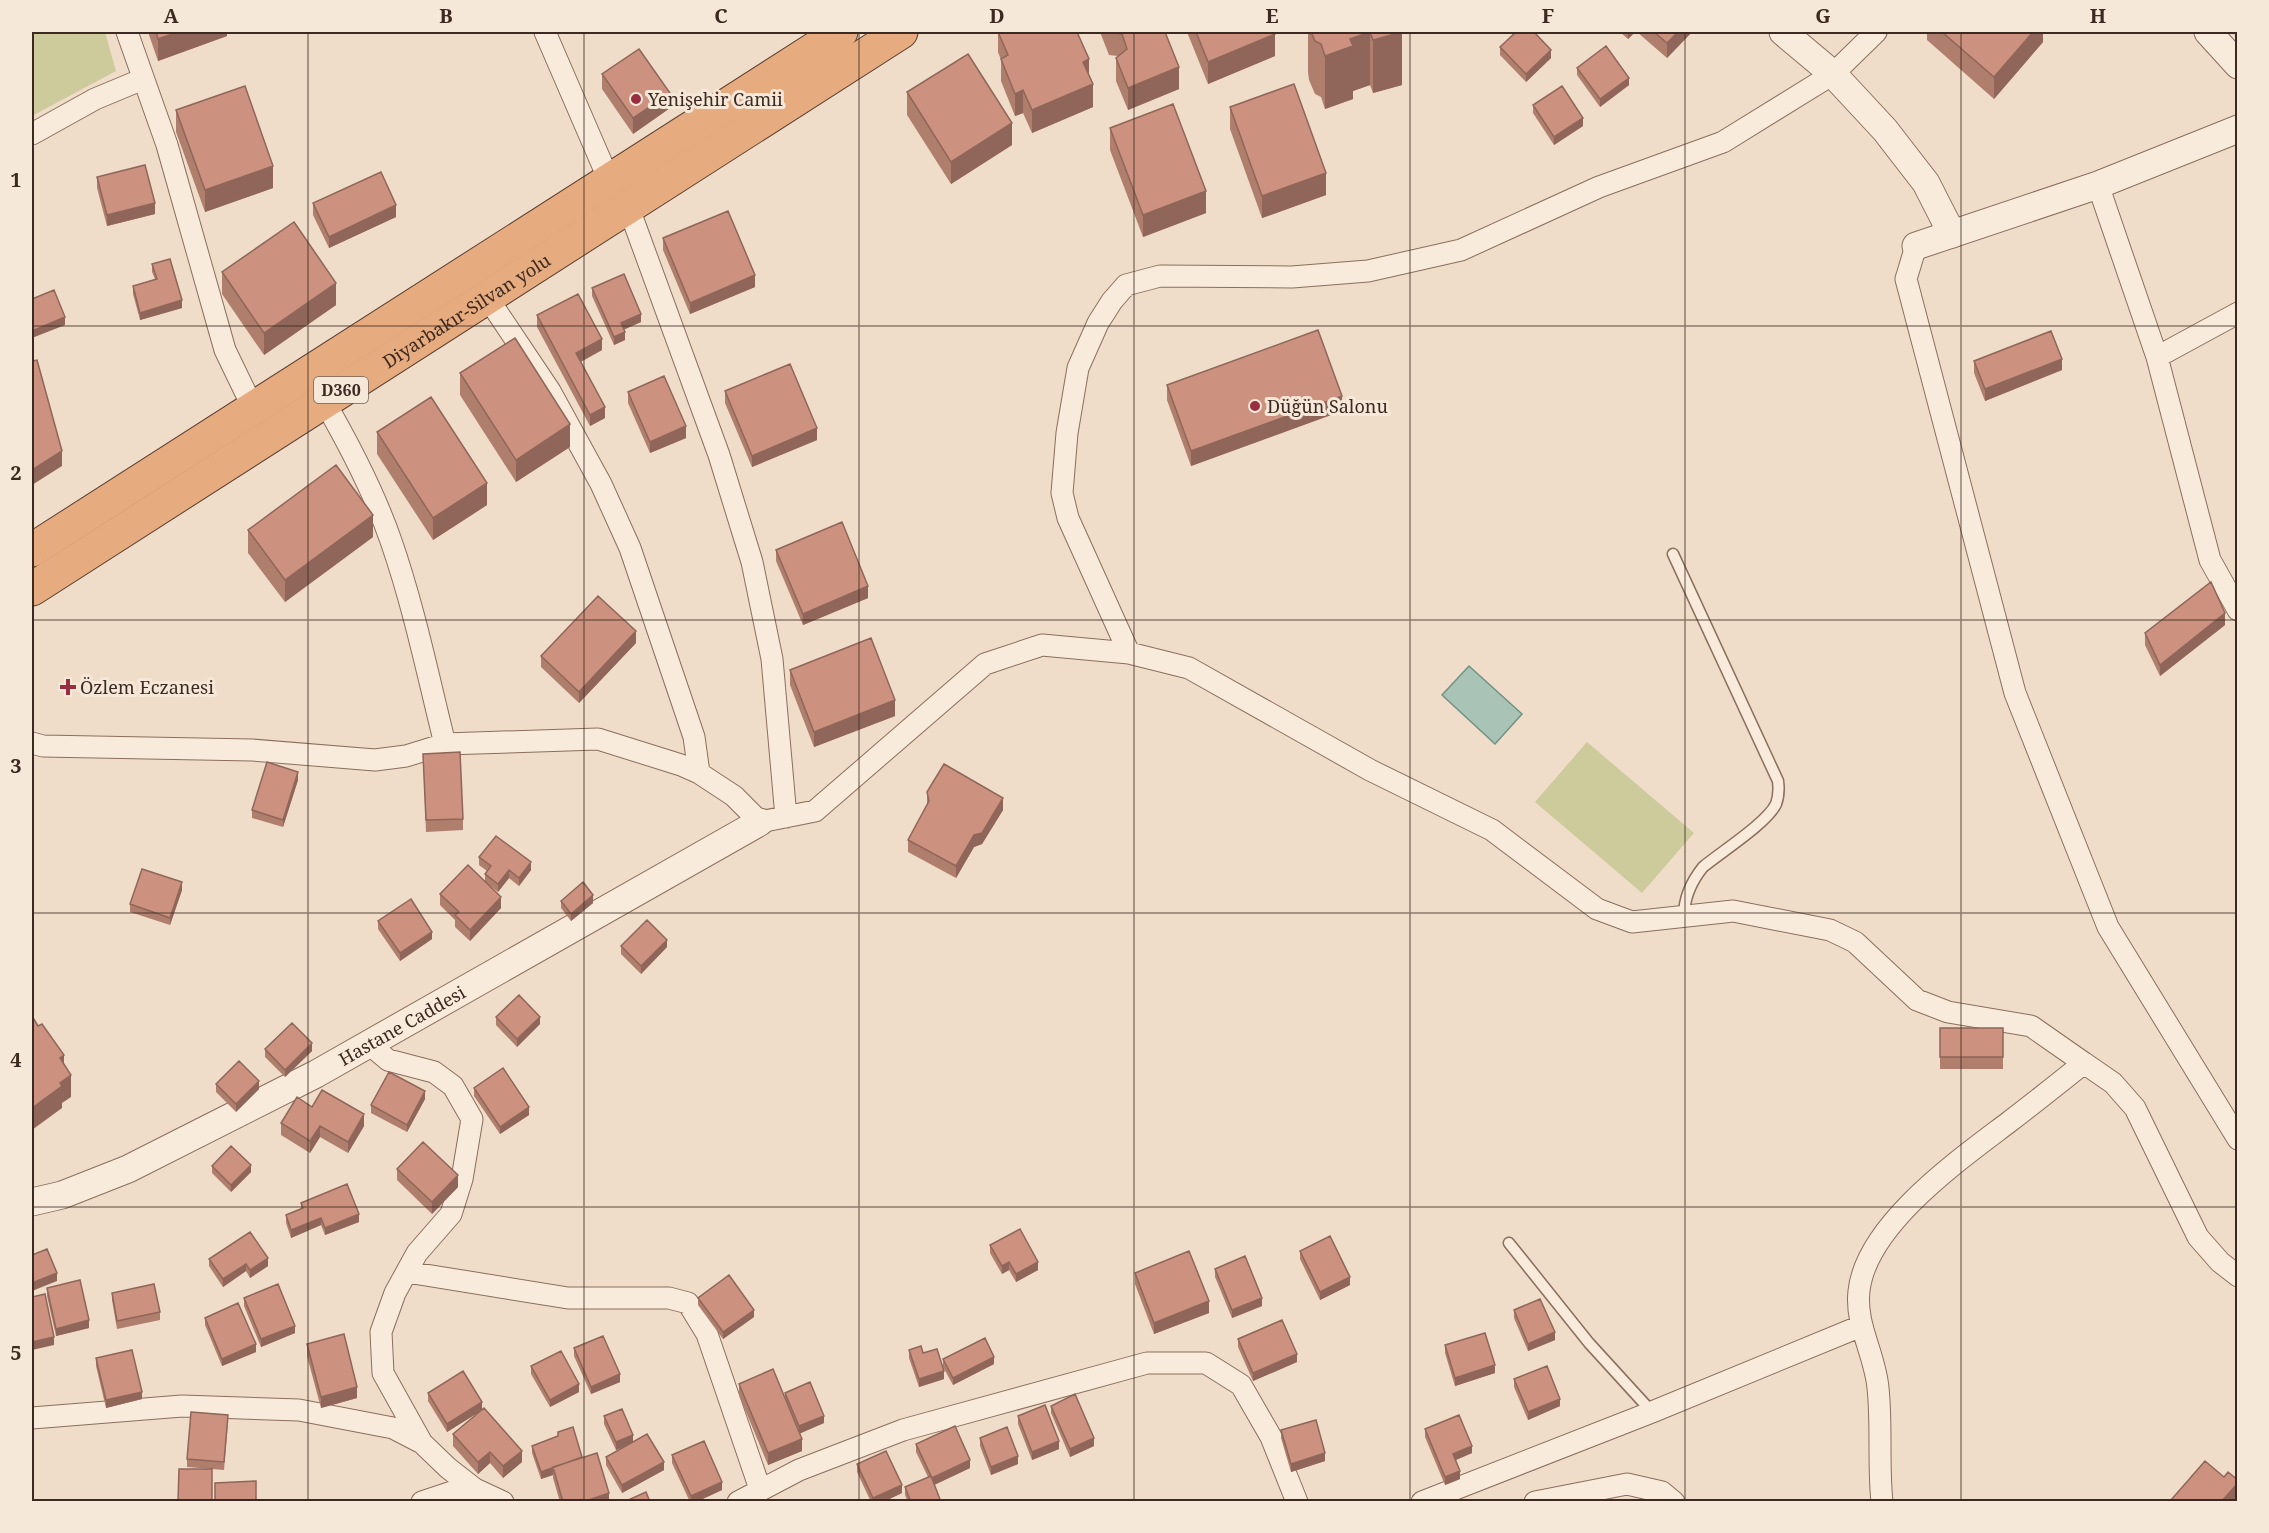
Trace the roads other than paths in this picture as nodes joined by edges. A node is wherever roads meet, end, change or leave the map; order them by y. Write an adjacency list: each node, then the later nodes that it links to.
1 (127, 32): 10 (street)
2 (545, 32): 13 (street)
3 (841, 32): 13 (highway, Diyarbakır-Silvan yolu / D360)
4 (900, 32): 15 (highway, Diyarbakır-Silvan yolu / D360)
5 (1783, 32): 9 (street)
6 (1876, 32): 9 (street)
7 (2208, 32): 8 (street)
8 (2238, 65)
9 (1833, 74): 16 (street); 27 (street)
10 (143, 79): 12 (street); 22 (street)
11 (2238, 129): 14 (street)
12 (32, 134)
13 (622, 171): 22 (highway, Diyarbakır-Silvan yolu / D360)
14 (2098, 185): 16 (street); 20 (street)
15 (639, 199): 18 (highway, Diyarbakır-Silvan yolu / D360); 31 (street)
16 (1952, 234): 17 (street)
17 (1916, 246): 35 (street)
18 (487, 297): 21 (highway, Diyarbakır-Silvan yolu / D360); 30 (street)
19 (2238, 313): 20 (street)
20 (2157, 357): 26 (street)
21 (324, 401): 25 (highway, Diyarbakır-Silvan yolu / D360); 29 (street)
22 (253, 408): 23 (highway, Diyarbakır-Silvan yolu / D360)
23 (32, 550)
24 (1673, 554): 32 (lane)
25 (32, 589)
26 (2238, 610)
27 (1129, 653): 31 (street); 32 (street)
28 (32, 743): 29 (street)
29 (445, 744): 30 (street)
30 (699, 773): 31 (street)
31 (773, 819): 33 (street, Hastane Caddesi)
32 (1684, 916): 34 (street)
33 (369, 1044): 36 (street, Hastane Caddesi); 38 (street)
34 (2084, 1063): 39 (street); 40 (street)
35 (2238, 1139)
36 (32, 1202)
37 (1509, 1243): 41 (lane)
38 (407, 1272): 43 (street); 45 (street)
39 (2238, 1276)
40 (1861, 1326): 41 (street); 53 (street)
41 (1652, 1412): 50 (street)
42 (32, 1418): 43 (street)
43 (422, 1443): 44 (street)
44 (475, 1489): 46 (street); 47 (street)
45 (760, 1489): 48 (street); 49 (street)
46 (422, 1501)
47 (503, 1502)
48 (738, 1502)
49 (1297, 1502)
50 (1422, 1502)
51 (1535, 1502): 52 (street)
52 (1674, 1502)
53 (1882, 1502)

